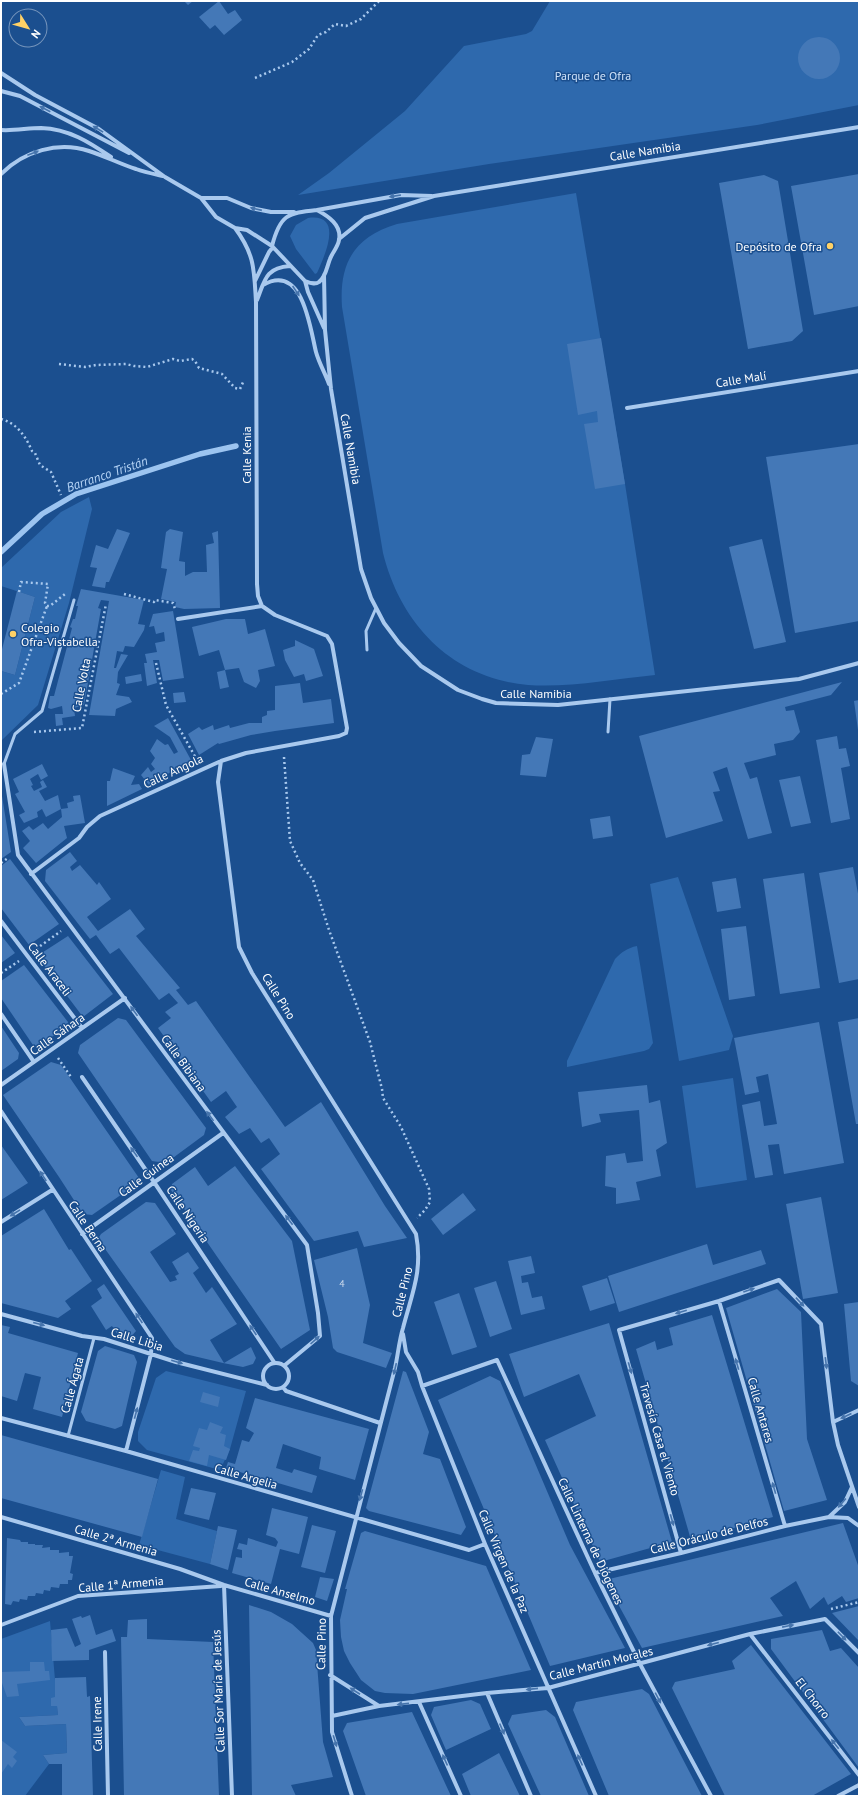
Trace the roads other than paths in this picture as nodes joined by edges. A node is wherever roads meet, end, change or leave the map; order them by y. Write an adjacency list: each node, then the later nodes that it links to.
1 (1, 72): 5 (street, one-way to 1)
2 (1, 91): 5 (street, one-way to 2)
3 (859, 127): 9 (street, Calle Namibia)
4 (1, 130): 6 (street)
5 (142, 159): 8 (street)
6 (118, 161): 7 (street, one-way to 6); 8 (street)
7 (1, 174)
8 (165, 177): 10 (street)
9 (434, 196): 11 (street, Calle Namibia, one-way to 11); 14 (street, Calle Namibia)
10 (201, 198): 12 (street, one-way to 10); 13 (street)
11 (317, 210): 12 (street); 14 (street)
12 (294, 212): 15 (street)
13 (235, 228): 15 (street); 18 (street, Calle Kenia)
14 (339, 239): 17 (street)
15 (272, 247): 16 (street); 18 (street)
16 (290, 266): 19 (street); 20 (street, Calle Kenia)
17 (324, 275): 19 (street); 22 (street, Calle Namibia)
18 (254, 281): 21 (street, Calle Kenia)
19 (305, 281): 22 (street, Calle Namibia)
20 (263, 284): 21 (street, Calle Kenia); 24 (street, Calle Namibia, one-way to 24)
21 (256, 302): 27 (street, Calle Kenia)
22 (325, 330): 24 (street, Calle Namibia)
23 (859, 371): 25 (street, Calle Malí)
24 (331, 389): 28 (street, Calle Namibia)
25 (627, 408)
26 (74, 600): 35 (lane)
27 (262, 606): 29 (street); 34 (street, Calle Angola)
28 (376, 608): 30 (lane); 32 (street, Calle Namibia)
29 (178, 619)
30 (367, 650)
31 (859, 663): 32 (street, Calle Namibia)
32 (610, 699): 33 (lane)
33 (608, 732)
34 (220, 761): 36 (street, Calle Angola); 52 (street, Calle Pino)
35 (4, 764): 36 (street, Calle Bibiana)
36 (31, 874): 38 (street, Calle Bibiana)
37 (1, 921): 40 (street, Calle Araceli)
38 (125, 998): 40 (street, Calle Sáhara); 45 (street, Calle Bibiana, one-way to 38)
39 (1, 1014): 41 (street)
40 (82, 1028): 41 (street, Calle Sáhara)
41 (34, 1062): 43 (street, Calle Sáhara)
42 (82, 1078): 46 (street, Calle Nigeria, one-way to 42)
43 (1, 1085)
44 (1, 1111): 47 (street, Calle Berna, one-way to 44)
45 (222, 1133): 46 (street, Calle Guinea); 56 (street, Calle Bibiana, one-way to 45)
46 (154, 1182): 49 (street, Calle Guinea); 55 (street, Calle Nigeria, one-way to 46)
47 (52, 1190): 48 (street, one-way to 48); 49 (street, Calle Berna)
48 (1, 1222)
49 (82, 1234): 54 (street, Calle Berna, one-way to 49)
50 (719, 1301): 62 (street, one-way to 62); 71 (street, Calle Antares, one-way to 50); 74 (street, Travesía Casa el Viento, one-way to 74)
51 (1, 1314): 53 (street, Calle Libia, one-way to 53)
52 (402, 1331): 58 (street, Calle Virgen de la Paz); 63 (street, Calle Pino, one-way to 63)
53 (94, 1338): 54 (street, Calle Libia); 64 (lane, Calle Ágata)
54 (151, 1354): 57 (street, Calle Libia, one-way to 57); 65 (street, Calle Berna, one-way to 54)
55 (274, 1362): 56 (street); 57 (street)
56 (284, 1365): 59 (street)
57 (267, 1385): 59 (street)
58 (422, 1386): 73 (street, Calle Virgen de la Paz); 75 (street, Calle Linterna de Diógenes)
59 (283, 1387): 63 (street)
60 (859, 1410): 62 (street, one-way to 62)
61 (1, 1418): 64 (street, Calle Argelia)
62 (833, 1422): 66 (street)
63 (380, 1423): 70 (street, Calle Pino, one-way to 70)
64 (68, 1437): 65 (street, Calle Argelia)
65 (126, 1451): 70 (street, Calle Argelia)
66 (852, 1487): 67 (street); 69 (street, one-way to 69)
67 (859, 1507)
68 (1, 1517): 76 (street, Calle 2ª Armenia)
69 (829, 1517): 71 (street, Calle Oráculo de Delfos); 72 (street, Calle Oráculo de Delfos)
70 (356, 1518): 73 (street, Calle Argelia); 77 (street, Calle Pino)
71 (785, 1526): 74 (street, Calle Oráculo de Delfos)
72 (859, 1526)
73 (485, 1544): 84 (street, Calle Virgen de la Paz)
74 (681, 1553): 75 (street, Calle Oráculo de Delfos)
75 (595, 1574): 82 (street, Calle Linterna de Diógenes)
76 (224, 1585): 77 (street, Calle Anselmo); 78 (street, Calle 1ª Armenia); 92 (street, Calle Sor María de Jesús)
77 (331, 1616): 83 (street, Calle Pino)
78 (1, 1625)
79 (750, 1634): 81 (street, Calle Martín Morales, one-way to 81); 82 (street, Calle Martín Morales, one-way to 82); 89 (street, El Chorro, one-way to 79)
80 (105, 1652): 91 (street, Calle Irene)
81 (859, 1653)
82 (640, 1664): 84 (street, Calle Martín Morales); 97 (street, Calle Linterna de Diógenes, one-way to 97)
83 (330, 1675): 87 (street, one-way to 83); 88 (street, Calle Pino)
84 (548, 1688): 85 (street, Calle Martín Morales, one-way to 85); 96 (street, Calle Virgen de la Paz, one-way to 84)
85 (487, 1693): 86 (street, Calle Martín Morales); 95 (street, one-way to 95)
86 (419, 1702): 87 (street, Calle Martín Morales, one-way to 87); 94 (street, one-way to 86)
87 (379, 1706): 88 (street, Calle Martín Morales)
88 (332, 1716): 93 (street, Calle Pino, one-way to 93)
89 (859, 1775)
90 (859, 1785): 98 (street)
91 (108, 1796)
92 (232, 1796)
93 (352, 1796)
94 (461, 1796)
95 (531, 1796)
96 (596, 1796)
97 (711, 1796)
98 (838, 1796)

